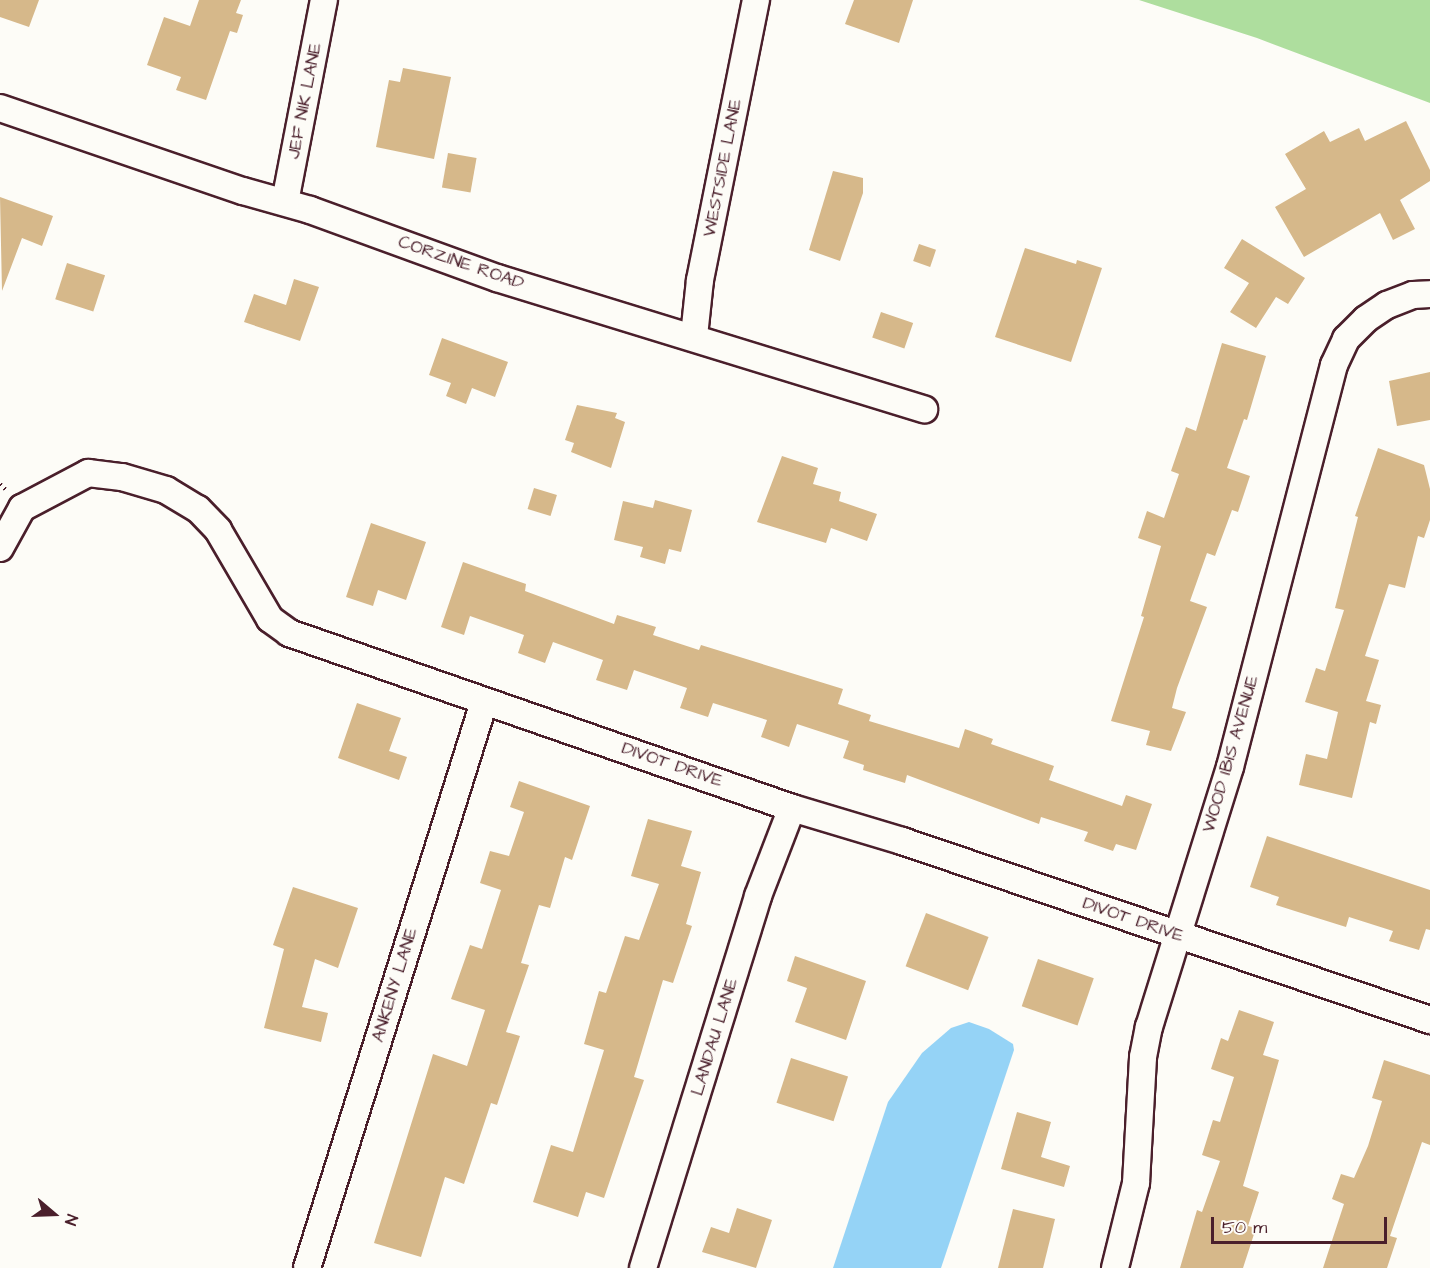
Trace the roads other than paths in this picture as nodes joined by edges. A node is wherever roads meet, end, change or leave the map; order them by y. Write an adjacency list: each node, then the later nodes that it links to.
1 (324, 0): 4 (street, JEF NIK LANE)
2 (756, 0): 6 (street, WESTSIDE LANE)
3 (0, 108): 4 (street, CORZINE ROAD)
4 (285, 202): 6 (street, CORZINE ROAD)
5 (1430, 294): 11 (street, WOOD IBIS AVENUE)
6 (694, 336): 7 (street, CORZINE ROAD)
7 (924, 409)
8 (0, 548): 9 (street, DIVOT DRIVE)
9 (484, 702): 10 (street, DIVOT DRIVE); 13 (street, ANKENY LANE)
10 (792, 808): 11 (street, DIVOT DRIVE); 14 (street, LANDAU LANE)
11 (1178, 936): 12 (street, DIVOT DRIVE); 15 (street, WOOD IBIS AVENUE)
12 (1430, 1020)
13 (307, 1268)
14 (643, 1268)
15 (1115, 1268)

